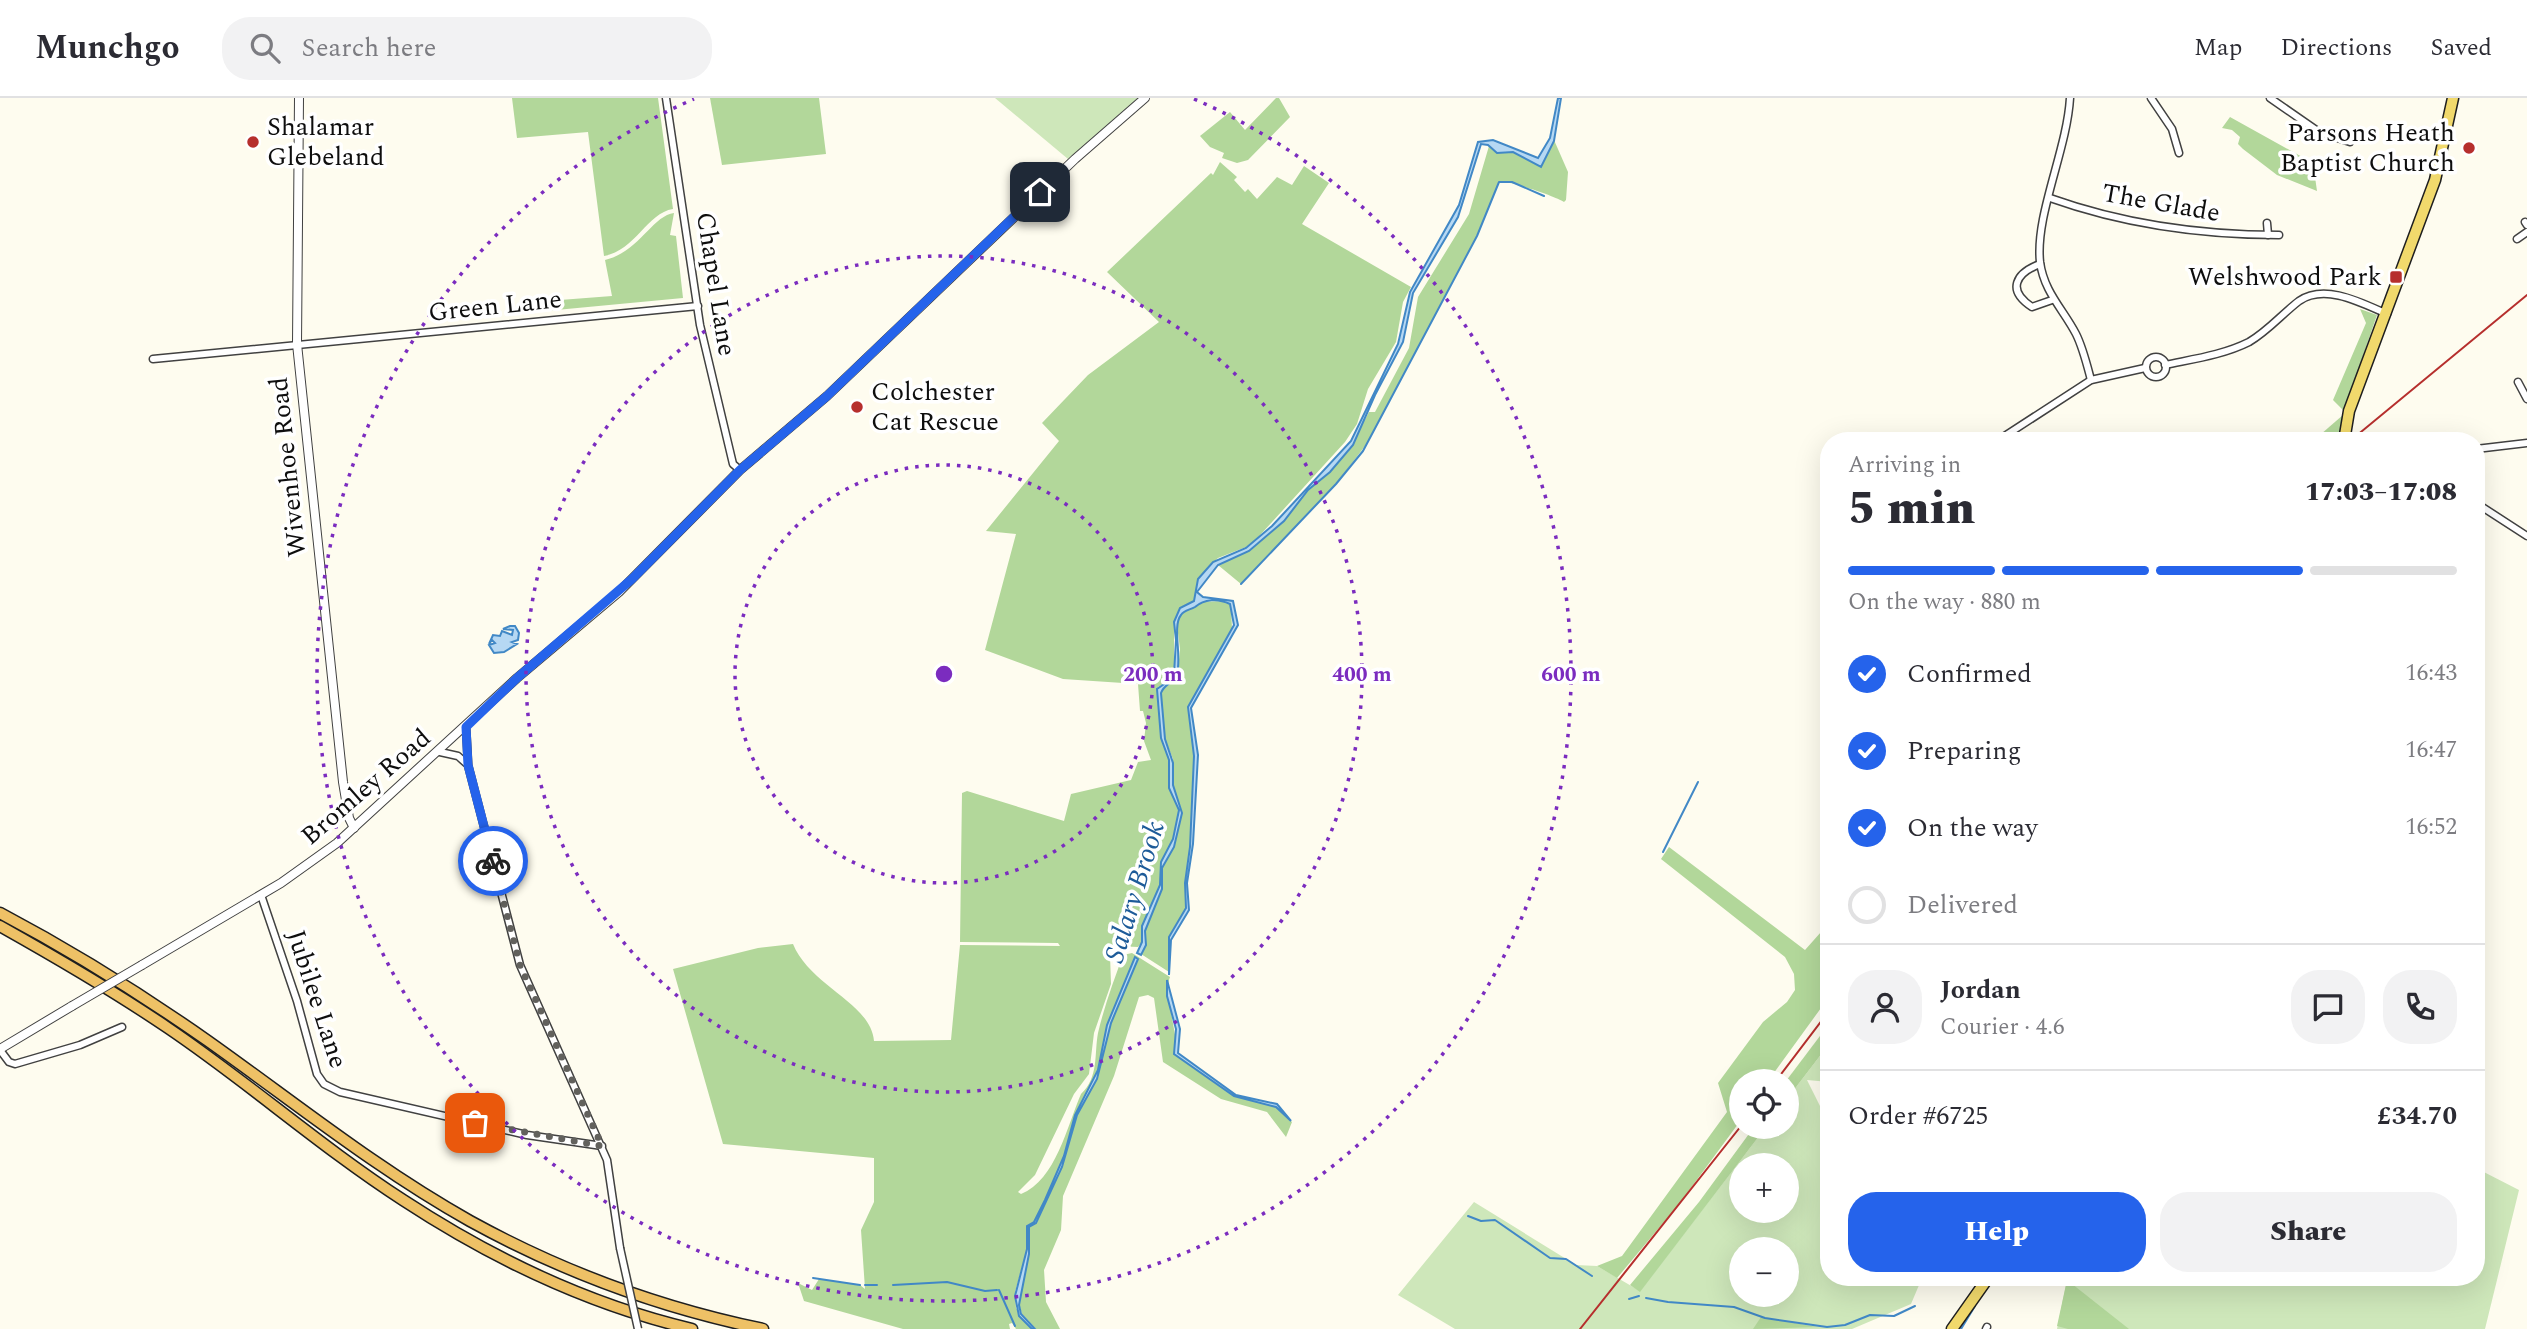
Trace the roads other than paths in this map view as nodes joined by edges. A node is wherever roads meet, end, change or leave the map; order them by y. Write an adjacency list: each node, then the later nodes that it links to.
1 (299, 98): 20 (street, Wivenhoe Road)
2 (666, 98): 18 (street, Chapel Lane)
3 (1145, 98): 32 (street, Bromley Road)
4 (2070, 98): 10 (street)
5 (2151, 98): 9 (street)
6 (2270, 98): 8 (street)
7 (2453, 98): 19 (main road)
8 (2354, 135)
9 (2179, 153)
10 (2050, 198): 13 (street, The Glade); 16 (street)
11 (2267, 223): 13 (street)
12 (2527, 232): 15 (street)
13 (2268, 235): 14 (street, The Glade)
14 (2279, 235)
15 (2517, 239)
16 (2040, 264): 17 (street); 17 (street)
17 (2052, 300): 24 (street)
18 (698, 306): 20 (street, Green Lane); 32 (street, Chapel Lane)
19 (2386, 314): 22 (street); 29 (main road)
20 (297, 344): 21 (street, Green Lane); 38 (street, Wivenhoe Road)
21 (153, 359)
22 (2165, 365): 23 (street); 23 (street)
23 (2145, 368): 24 (street)
24 (2091, 380): 28 (street)
25 (2518, 382): 26 (street)
26 (2527, 398): 27 (street)
27 (2518, 402)
28 (2011, 432)
29 (2346, 432)
30 (2527, 443): 31 (street)
31 (2485, 448)
32 (740, 470): 35 (street, Bromley Road)
33 (2485, 509): 34 (street)
34 (2527, 536)
35 (466, 727): 36 (street, Bromley Road); 37 (street)
36 (440, 752): 37 (street); 38 (street, Bromley Road)
37 (468, 765): 44 (street)
38 (354, 828): 39 (street, Bromley Road)
39 (261, 895): 43 (street, Bromley Road, bridge); 44 (street, Jubilee Lane)
40 (0, 912): 48 (highway)
41 (0, 926): 47 (highway)
42 (122, 1027): 43 (street)
43 (0, 1049)
44 (602, 1146): 46 (street, bridge)
45 (1982, 1286): 49 (main road)
46 (638, 1329)
47 (692, 1329)
48 (763, 1329)
49 (1952, 1329)

